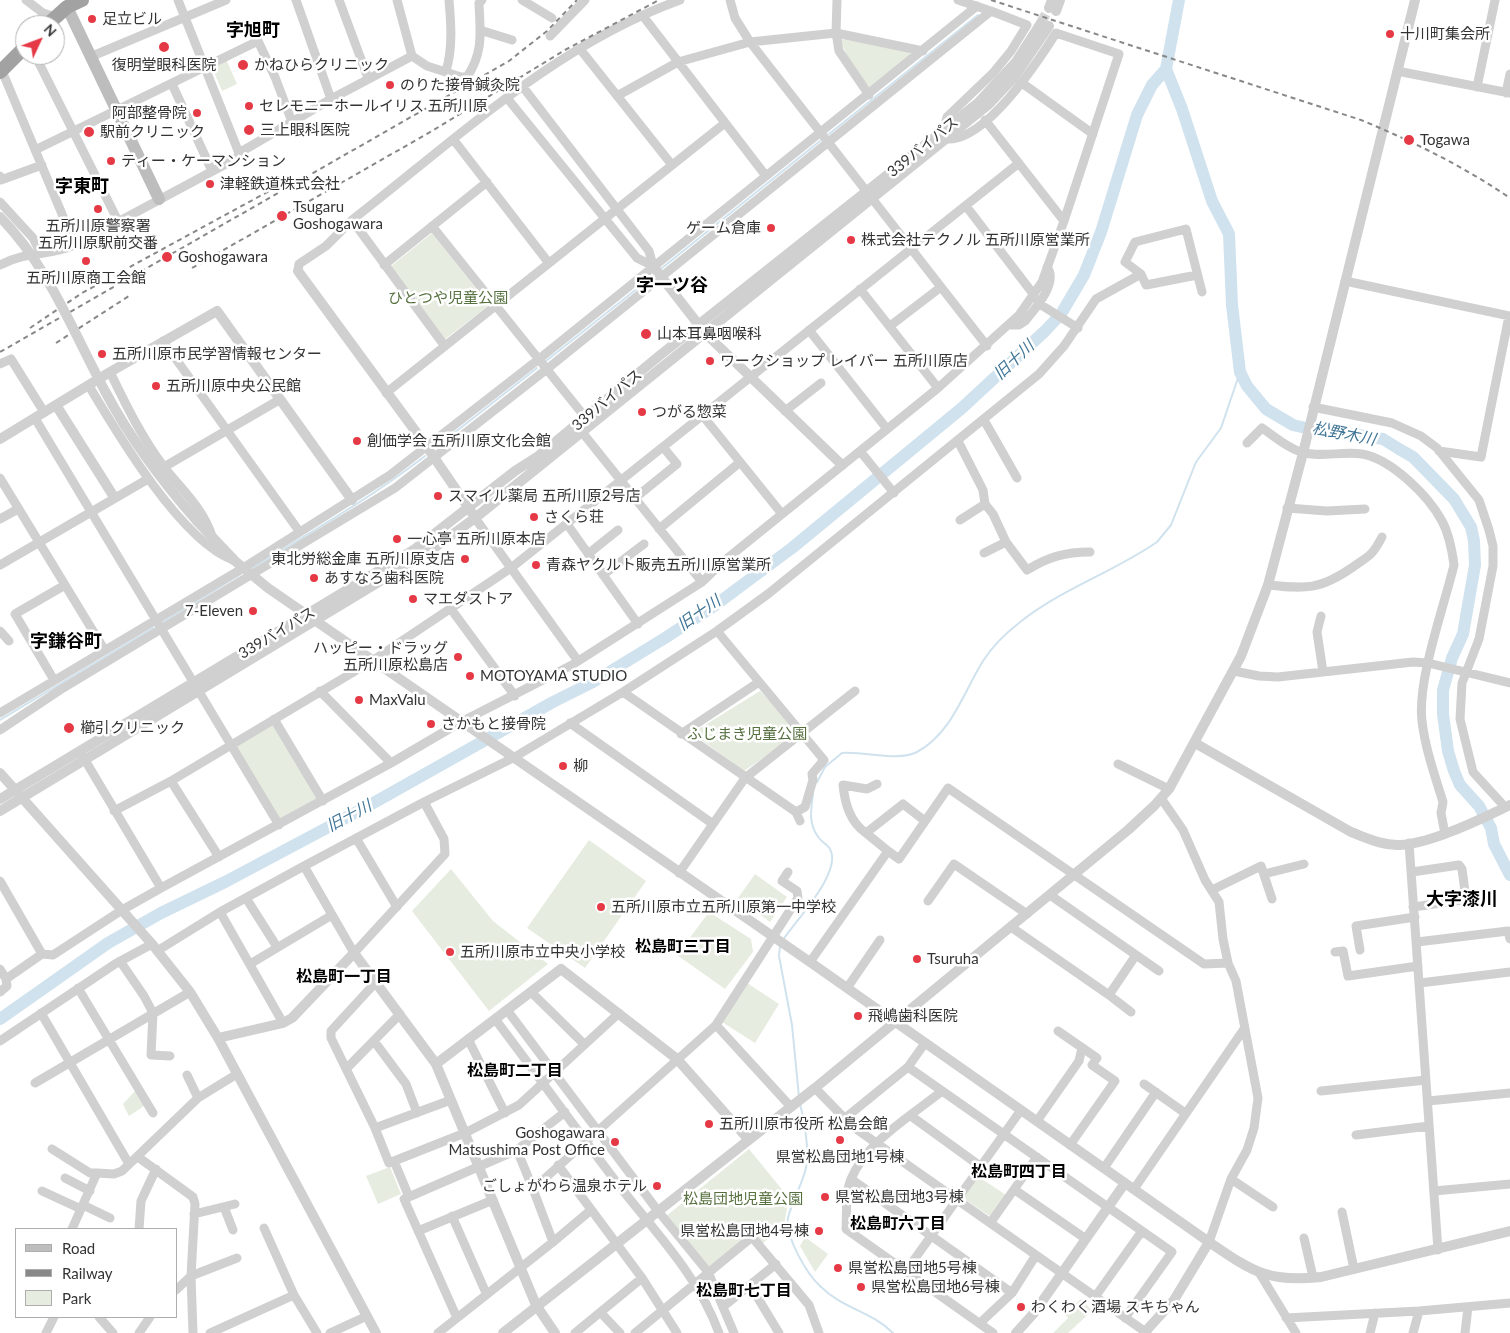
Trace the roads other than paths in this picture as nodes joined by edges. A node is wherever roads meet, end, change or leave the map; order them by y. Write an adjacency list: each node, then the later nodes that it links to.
1 (26, 0): 23 (street)
2 (82, 0): 19 (highway)
3 (178, 0): 26 (street)
4 (226, 0): 26 (street)
5 (296, 0): 55 (street)
6 (339, 0): 46 (street)
7 (397, 0): 36 (street)
8 (449, 0): 44 (street)
9 (482, 0): 29 (street)
10 (522, 0): 27 (street)
11 (585, 0): 31 (street)
12 (680, 0): 25 (street)
13 (730, 0): 33 (street)
14 (836, 0): 30 (street)
15 (958, 0): 20 (street)
16 (1060, 0): 21 (street)
17 (1415, 0): 42 (street)
18 (1495, 0): 50 (street)
19 (66, 4): 24 (highway); 38 (main road)
20 (977, 6): 22 (street); 35 (street)
21 (1052, 6)
22 (991, 11): 63 (street); 65 (street)
23 (45, 15)
24 (57, 15)
25 (643, 16): 34 (street); 39 (street)
26 (185, 17): 38 (street); 41 (street)
27 (552, 18)
28 (1045, 24): 63 (street)
29 (480, 30): 32 (street); 44 (street)
30 (836, 34): 33 (street); 35 (street); 52 (street)
31 (550, 36)
32 (512, 40)
33 (750, 42): 39 (street); 61 (street)
34 (580, 49): 49 (street); 53 (street)
35 (923, 51): 52 (street)
36 (412, 56): 44 (street); 46 (street)
37 (15, 57): 43 (highway)
38 (90, 57): 56 (main road)
39 (678, 62): 53 (street); 59 (street)
40 (40, 65): 60 (street)
41 (206, 68): 48 (street); 58 (street); 67 (street)
42 (1397, 71): 50 (street); 97 (street)
43 (1, 72): 66 (street)
44 (446, 72)
45 (1510, 74): 51 (street)
46 (368, 78): 55 (street)
47 (1022, 83): 57 (street); 62 (street); 62 (street)
48 (172, 84): 56 (street); 71 (street)
49 (523, 87): 54 (street); 79 (street)
50 (1477, 87): 51 (street)
51 (1508, 93)
52 (869, 94): 61 (street)
53 (617, 96): 70 (street)
54 (508, 98): 64 (street); 82 (street)
55 (331, 99): 58 (street)
56 (116, 110): 60 (street); 76 (main road)
57 (985, 120): 63 (street); 68 (street)
58 (292, 122): 67 (street)
59 (725, 124): 70 (street); 73 (street)
60 (74, 131): 66 (street); 84 (street)
61 (820, 132): 65 (street); 73 (street)
62 (1092, 134): 83 (street)
63 (945, 135): 75 (street)
64 (453, 139): 74 (street); 81 (street)
65 (828, 142): 75 (street); 96 (street)
66 (35, 150): 69 (street)
67 (239, 153): 71 (street)
68 (1019, 163): 78 (street); 83 (street)
69 (42, 165): 72 (street); 86 (street)
70 (672, 165): 79 (street)
71 (212, 171): 76 (street)
72 (0, 176)
73 (766, 176): 92 (street)
74 (487, 182): 85 (street); 89 (street)
75 (870, 195): 87 (street); 104 (street, 339バイパス); 108 (street)
76 (159, 198): 84 (street)
77 (0, 202): 88 (street)
78 (966, 206): 87 (street); 101 (street)
79 (618, 210): 82 (street); 92 (street)
80 (0, 217): 168 (street, bridge)
81 (352, 220): 91 (street); 93 (street)
82 (605, 220): 89 (street); 92 (street)
83 (1064, 221): 101 (street)
84 (118, 222): 86 (street)
85 (432, 226): 91 (street); 102 (street)
86 (75, 245): 88 (street)
87 (912, 249): 98 (street); 99 (street)
88 (40, 252): 90 (street)
89 (548, 262): 102 (street)
90 (0, 265)
91 (384, 265): 110 (street)
92 (653, 266): 96 (street); 112 (street)
93 (298, 271): 120 (street)
94 (1141, 274): 95 (street); 95 (street); 106 (street)
95 (1197, 275): 100 (street)
96 (660, 276): 104 (street); 114 (street)
97 (1345, 281): 103 (street); 123 (street)
98 (941, 286): 105 (street); 111 (street)
99 (860, 289): 105 (street); 107 (street)
100 (1202, 292)
101 (1037, 300): 106 (street); 111 (street)
102 (495, 304): 110 (street); 112 (street)
103 (1509, 316): 140 (street)
104 (698, 325): 108 (street); 129 (street, 339バイパス)
105 (890, 326): 119 (street)
106 (1076, 327): 128 (street)
107 (809, 330): 116 (street); 131 (street)
108 (705, 333): 116 (street); 129 (street)
109 (163, 341): 115 (street); 121 (street); 132 (street)
110 (444, 345): 120 (street)
111 (987, 346): 119 (street)
112 (539, 359): 114 (street); 136 (street)
113 (0, 364): 125 (street)
114 (547, 369): 129 (street); 141 (street)
115 (110, 372): 118 (street); 144 (street)
116 (751, 377): 124 (street); 126 (street)
117 (820, 383): 124 (street)
118 (89, 386): 122 (street); 146 (street)
119 (938, 388): 131 (street)
120 (386, 393): 136 (street)
121 (279, 400): 132 (street); 152 (street)
122 (56, 405): 125 (street); 150 (street)
123 (1313, 409): 139 (street); 140 (street)
124 (786, 411): 143 (street)
125 (44, 412): 127 (street)
126 (703, 416): 137 (street); 142 (street)
127 (36, 420): 133 (street); 158 (street)
128 (984, 420): 134 (street); 147 (street)
129 (588, 421): 130 (street)
130 (579, 428): 148 (street); 154 (street, 339バイパス); 160 (street)
131 (887, 429): 138 (street)
132 (226, 431): 144 (street); 166 (street)
133 (0, 439)
134 (958, 441): 149 (street); 153 (street)
135 (1247, 443): 139 (street)
136 (427, 447): 141 (street); 152 (street)
137 (663, 447): 148 (street); 151 (street)
138 (860, 451): 143 (street); 149 (street)
139 (1303, 451): 155 (street); 194 (street)
140 (1439, 452): 197 (street)
141 (434, 458): 154 (street); 176 (street)
142 (739, 462): 159 (street); 164 (street)
143 (842, 465): 159 (street)
144 (164, 467): 168 (street)
145 (0, 478): 156 (street)
146 (148, 478): 150 (street); 176 (street)
147 (1017, 478)
148 (621, 480): 151 (street); 163 (street)
149 (893, 491): 189 (street)
150 (114, 498): 158 (street)
151 (635, 498): 164 (street)
152 (352, 500): 166 (street)
153 (985, 504): 162 (street); 170 (street)
154 (468, 508): 160 (street); 184 (street, 339バイパス)
155 (1287, 508): 157 (street); 181 (street)
156 (18, 509): 161 (street); 169 (street)
157 (1365, 509)
158 (90, 511): 169 (street); 185 (street)
159 (782, 514): 179 (street)
160 (475, 518): 177 (street); 184 (street)
161 (0, 519)
162 (960, 520)
163 (567, 524): 173 (street); 177 (street)
164 (659, 529): 179 (street)
165 (618, 530): 173 (street)
166 (300, 531): 176 (street)
167 (1382, 537): 181 (street)
168 (213, 538): 176 (street)
169 (38, 542): 175 (street); 180 (street)
170 (1006, 542): 172 (street); 174 (street)
171 (644, 544): 178 (street)
172 (1090, 552)
173 (588, 554): 178 (street)
174 (984, 554)
175 (0, 565)
176 (243, 568): 184 (street); 185 (street); 187 (street)
177 (511, 568): 182 (street); 193 (street)
178 (604, 575): 186 (street)
179 (702, 582): 186 (street)
180 (65, 585): 191 (street); 198 (street)
181 (1268, 585): 195 (street)
182 (451, 608): 192 (street); 205 (street)
183 (1321, 616): 196 (street)
184 (311, 618): 192 (street); 201 (street, 339バイパス)
185 (155, 620): 187 (street); 191 (street)
186 (638, 624): 193 (street)
187 (160, 629): 201 (street); 210 (street)
188 (0, 630): 190 (street)
189 (717, 631): 199 (street); 204 (street)
190 (9, 640)
191 (104, 650): 198 (street)
192 (372, 660): 203 (street); 208 (street)
193 (578, 661): 205 (street)
194 (1428, 663): 196 (street); 197 (street); 238 (street)
195 (1234, 671): 196 (street); 213 (street)
196 (1323, 672)
197 (1467, 672): 200 (street); 229 (street)
198 (54, 680): 206 (street)
199 (759, 682): 211 (street); 212 (street)
200 (1510, 684)
201 (196, 687): 214 (street); 215 (street, 339バイパス)
202 (855, 690): 211 (street)
203 (320, 691): 207 (street); 217 (street)
204 (623, 692): 209 (street); 212 (street)
205 (515, 696): 208 (street)
206 (0, 713)
207 (274, 719): 214 (street); 227 (street)
208 (461, 722): 216 (street); 217 (street)
209 (570, 722): 216 (street); 235 (street)
210 (0, 730)
211 (800, 733): 220 (street); 232 (street)
212 (681, 734): 220 (street)
213 (1195, 743): 223 (street); 240 (street)
214 (230, 745): 221 (street); 236 (street)
215 (82, 755): 224 (street, 339バイパス); 231 (street)
216 (510, 756): 228 (street); 247 (street)
217 (391, 763): 227 (street)
218 (1118, 764): 223 (street)
219 (0, 773): 224 (street)
220 (745, 778): 232 (street); 235 (street)
221 (171, 781): 231 (street); 242 (street)
222 (877, 784): 237 (street)
223 (1169, 789): 225 (street)
224 (19, 793): 226 (street, 339バイパス); 230 (street); 261 (street)
225 (1161, 798): 248 (street); 252 (street)
226 (0, 799)
227 (323, 800): 236 (street)
228 (424, 802): 239 (street); 260 (street)
229 (1506, 807): 238 (street)
230 (0, 810)
231 (114, 811): 251 (street)
232 (796, 812): 233 (street)
233 (800, 821)
234 (925, 821): 237 (street); 241 (street); 248 (street)
235 (713, 824): 247 (street)
236 (278, 825): 242 (street)
237 (866, 833): 241 (street)
238 (1448, 833): 240 (street)
239 (356, 838): 244 (street); 260 (street)
240 (1409, 843): 246 (street)
241 (888, 851): 279 (street)
242 (219, 857): 251 (street)
243 (1304, 864): 249 (street)
244 (304, 866): 255 (street); 264 (street)
245 (788, 872): 267 (street)
246 (1412, 872): 257 (street); 259 (street)
247 (680, 873): 267 (street)
248 (1075, 874): 253 (street); 280 (street)
249 (1264, 874): 252 (street); 256 (street)
250 (0, 881): 276 (street)
251 (161, 888): 261 (street)
252 (1212, 890): 280 (street)
253 (1050, 895): 263 (street); 277 (street)
254 (1491, 896): 257 (street)
255 (246, 898): 262 (street); 272 (street)
256 (1272, 899)
257 (1466, 899): 259 (street)
258 (928, 901): 263 (street)
259 (1413, 907): 265 (street)
260 (396, 908): 275 (street)
261 (122, 910): 271 (street); 276 (street)
262 (220, 912): 271 (street); 281 (street)
263 (1027, 914): 266 (street)
264 (332, 915): 272 (street); 275 (street)
265 (1415, 917): 270 (street); 273 (street)
266 (1011, 927): 294 (street); 302 (street)
267 (774, 938): 279 (street); 304 (street)
268 (1510, 939): 270 (street)
269 (880, 940): 290 (street)
270 (1417, 942): 282 (street)
271 (153, 946): 278 (street); 292 (street)
272 (276, 947): 281 (street)
273 (1360, 950)
274 (1335, 952): 282 (street)
275 (354, 953): 287 (street); 303 (street)
276 (42, 954): 286 (street)
277 (1136, 955): 284 (street); 294 (street)
278 (120, 961): 289 (street); 299 (street)
279 (810, 962): 290 (street)
280 (1228, 963): 305 (street)
281 (250, 964): 303 (street)
282 (1418, 966): 288 (street)
283 (0, 969): 286 (street)
284 (1159, 971)
285 (1510, 972): 288 (street)
286 (6, 979): 291 (street)
287 (376, 982): 300 (street); 320 (street)
288 (1420, 983): 324 (street)
289 (78, 988): 297 (street); 308 (street)
290 (847, 988): 302 (street)
291 (0, 992)
292 (190, 992): 299 (street); 307 (street)
293 (531, 992): 295 (street); 298 (street); 313 (street)
294 (1108, 995): 296 (street)
295 (507, 1010): 301 (street); 321 (street)
296 (1131, 1012)
297 (41, 1013): 310 (street); 317 (street)
298 (619, 1013): 313 (street); 316 (street)
299 (153, 1014): 308 (street); 315 (street)
300 (400, 1014): 311 (street); 318 (street)
301 (495, 1019): 309 (street); 326 (street)
302 (895, 1022): 312 (street); 328 (street)
303 (283, 1023): 307 (street)
304 (716, 1025): 316 (street); 336 (street)
305 (1244, 1030): 342 (street); 369 (street)
306 (1058, 1031): 314 (street)
307 (218, 1038): 322 (street)
308 (108, 1039): 317 (street); 339 (street)
309 (468, 1039): 318 (street); 341 (street)
310 (0, 1041)
311 (374, 1041): 320 (street); 340 (street)
312 (925, 1043): 319 (street); 337 (street)
313 (584, 1044): 321 (street)
314 (1082, 1048): 345 (street); 355 (street)
315 (170, 1056)
316 (677, 1059): 348 (street); 352 (street)
317 (69, 1062): 325 (street); 361 (street)
318 (436, 1064): 334 (street)
319 (908, 1067): 330 (street); 344 (street)
320 (347, 1068): 347 (street)
321 (554, 1072): 326 (street); 348 (street)
322 (237, 1074): 333 (street); 435 (street)
323 (186, 1075): 333 (street)
324 (1426, 1080): 329 (street); 335 (street)
325 (35, 1083)
326 (543, 1083): 338 (street); 341 (street)
327 (1144, 1084): 331 (street)
328 (815, 1088): 336 (street); 344 (street)
329 (1321, 1091)
330 (942, 1092): 343 (street); 350 (street)
331 (1156, 1092): 342 (street); 365 (street)
332 (1510, 1094): 335 (street)
333 (198, 1098): 358 (street)
334 (451, 1100): 340 (street); 349 (street)
335 (1428, 1101): 346 (street)
336 (793, 1105): 352 (street)
337 (1021, 1110): 345 (street); 350 (street)
338 (565, 1112): 353 (street); 357 (street)
339 (153, 1113)
340 (417, 1113): 347 (street)
341 (505, 1113): 349 (street)
342 (1185, 1113): 372 (street)
343 (911, 1116): 354 (street); 363 (street)
344 (844, 1119): 354 (street)
345 (1037, 1121): 355 (street)
346 (1429, 1126): 351 (street); 377 (street)
347 (375, 1128): 360 (street)
348 (599, 1130): 353 (street); 387 (street)
349 (465, 1133): 360 (street); 364 (street)
350 (1004, 1134): 359 (street); 363 (street)
351 (1356, 1135)
352 (748, 1139): 387 (street)
353 (587, 1141): 362 (street); 392 (street)
354 (876, 1143): 370 (street); 379 (street)
355 (1070, 1145): 365 (street)
356 (52, 1149): 367 (street)
357 (517, 1150): 364 (street); 373 (street)
358 (138, 1157): 361 (street); 366 (street)
359 (1037, 1157): 374 (street); 384 (street)
360 (394, 1161): 378 (street)
361 (128, 1164): 367 (street)
362 (558, 1165): 373 (street); 386 (street)
363 (980, 1166): 379 (street)
364 (479, 1167): 378 (street); 380 (street)
365 (1104, 1168): 372 (street)
366 (156, 1169): 389 (street); 395 (street)
367 (97, 1173): 376 (street)
368 (65, 1178): 376 (street)
369 (1231, 1178): 385 (street); 405 (street)
370 (851, 1180): 401 (street); 413 (street)
371 (1510, 1184): 377 (street)
372 (1129, 1186): 384 (street); 405 (street)
373 (533, 1189): 404 (street)
374 (1014, 1190): 393 (street); 403 (street)
375 (42, 1191): 382 (street)
376 (90, 1191): 382 (street)
377 (1434, 1191): 407 (street)
378 (409, 1197): 398 (street)
379 (956, 1198): 393 (street); 401 (street)
380 (493, 1200): 390 (street); 411 (street)
381 (235, 1204): 383 (street)
382 (82, 1207): 391 (street); 394 (street)
383 (224, 1207): 389 (street); 397 (street)
384 (1109, 1207): 399 (street); 403 (street)
385 (1273, 1207)
386 (591, 1210): 404 (street); 406 (street)
387 (658, 1211): 392 (street); 414 (street)
388 (1342, 1212): 412 (street)
389 (194, 1214): 417 (street)
390 (452, 1216): 398 (street); 423 (street)
391 (110, 1218)
392 (647, 1220): 406 (street); 420 (street)
393 (991, 1222): 408 (street)
394 (72, 1228)
395 (139, 1228)
396 (264, 1228): 425 (street)
397 (233, 1230)
398 (418, 1231): 439 (street)
399 (1142, 1231): 426 (street); 440 (street)
400 (1510, 1231): 407 (street)
401 (930, 1235): 413 (street); 424 (street)
402 (1304, 1238): 418 (street)
403 (1086, 1239): 415 (street)
404 (553, 1242): 411 (street)
405 (1208, 1242): 416 (street); 465 (street)
406 (617, 1243): 419 (street); 428 (street)
407 (1438, 1250): 412 (street)
408 (1036, 1255): 415 (street); 424 (street)
409 (237, 1258): 417 (street)
410 (776, 1264): 414 (street); 421 (street); 462 (street)
411 (521, 1267): 423 (street); 428 (street)
412 (1354, 1268): 418 (street)
413 (906, 1271): 442 (street)
414 (708, 1272): 420 (street); 429 (street)
415 (1062, 1273): 426 (street); 464 (street)
416 (1260, 1274): 418 (street); 441 (street)
417 (191, 1276): 422 (street); 448 (street)
418 (1313, 1277)
419 (642, 1278): 431 (street); 433 (street)
420 (695, 1283): 431 (street); 460 (street)
421 (750, 1285): 429 (street); 461 (street)
422 (178, 1288)
423 (486, 1293): 439 (street)
424 (1012, 1293): 442 (street)
425 (294, 1295): 449 (street); 450 (street)
426 (1096, 1297): 440 (street)
427 (1510, 1302): 430 (street)
428 (536, 1305): 454 (street); 455 (street)
429 (724, 1306): 444 (street)
430 (1468, 1306): 432 (street); 469 (street)
431 (663, 1308): 458 (street); 459 (street)
432 (1420, 1311): 434 (street); 468 (street)
433 (601, 1313): 456 (street); 457 (street)
434 (1375, 1313): 441 (street); 467 (street)
435 (366, 1316): 443 (street); 452 (street)
436 (54, 1318): 445 (street)
437 (100, 1318): 446 (street)
438 (149, 1318): 447 (street)
439 (457, 1318): 453 (street)
440 (1125, 1318): 465 (street)
441 (1286, 1318): 466 (street)
442 (980, 1323): 463 (street)
443 (345, 1330): 451 (street)
444 (731, 1332)
445 (46, 1333)
446 (113, 1333)
447 (139, 1333)
448 (193, 1333)
449 (210, 1333)
450 (317, 1333)
451 (330, 1333)
452 (376, 1333)
453 (438, 1333)
454 (503, 1333)
455 (555, 1333)
456 (575, 1333)
457 (620, 1333)
458 (635, 1333)
459 (677, 1333)
460 (719, 1333)
461 (778, 1333)
462 (819, 1333)
463 (992, 1333)
464 (1016, 1333)
465 (1146, 1333)
466 (1296, 1333)
467 (1370, 1333)
468 (1414, 1333)
469 (1465, 1333)

